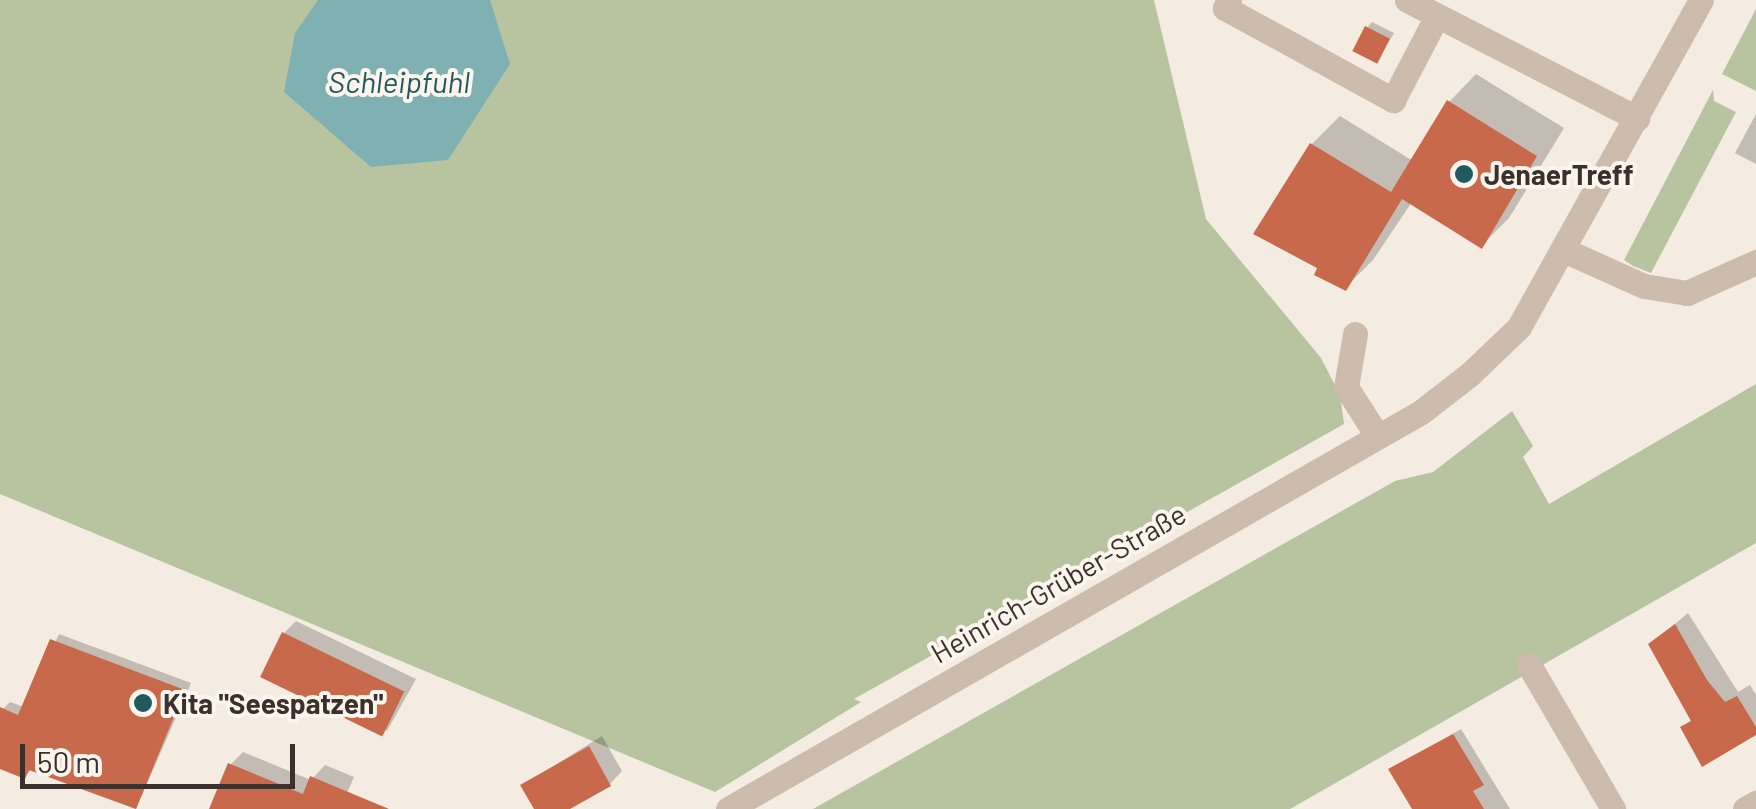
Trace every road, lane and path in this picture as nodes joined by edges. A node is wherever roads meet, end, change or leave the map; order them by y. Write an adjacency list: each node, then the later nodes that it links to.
1 (1229, 0): 4 (street)
2 (1407, 0): 4 (street)
3 (1701, 0): 5 (street, Heinrich-Grüber-Straße)
4 (1437, 16): 5 (street)
5 (1638, 118): 6 (street, Heinrich-Grüber-Straße)
6 (1566, 251): 7 (street); 9 (street, Heinrich-Grüber-Straße)
7 (1756, 262)
8 (1355, 334): 9 (street)
9 (1376, 434): 12 (street, Heinrich-Grüber-Straße)
10 (1529, 664): 13 (street)
11 (1756, 803): 14 (street)
12 (728, 809)
13 (1613, 809)
14 (1745, 809)

